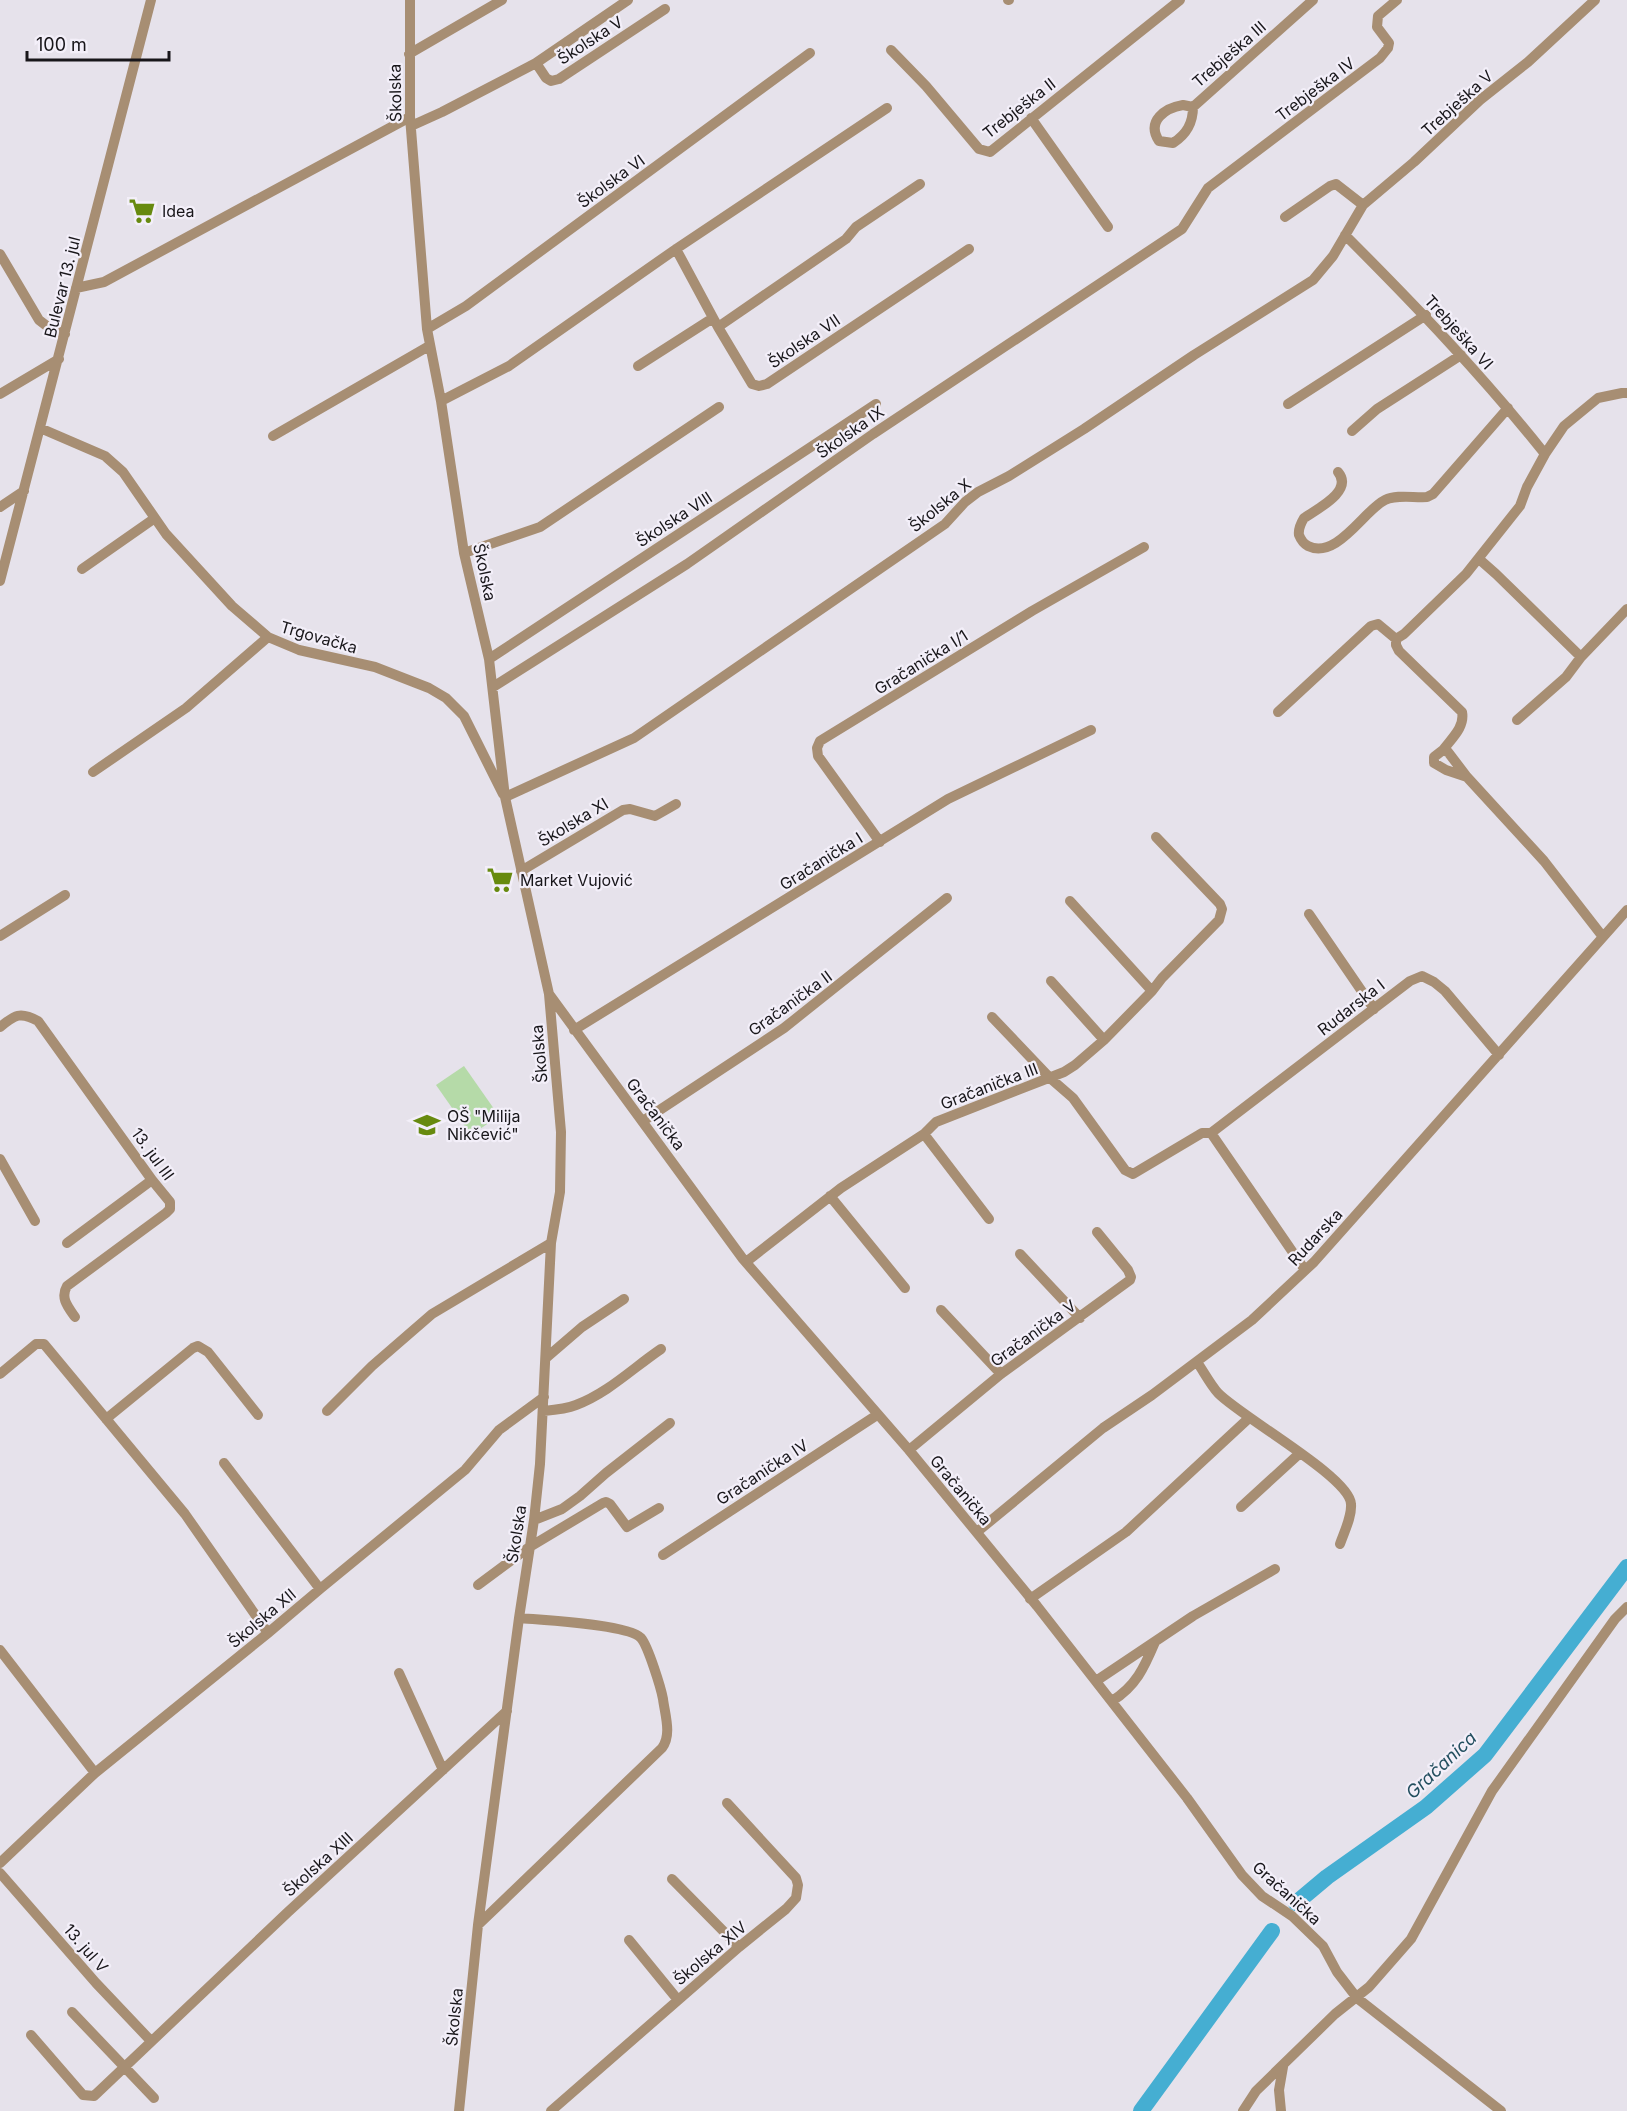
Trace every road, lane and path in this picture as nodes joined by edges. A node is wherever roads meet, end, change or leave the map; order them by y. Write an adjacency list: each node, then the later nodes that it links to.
1 (151, 0): 27 (street, Bulevar 13. jul)
2 (410, 0): 12 (street, Školska)
3 (502, 0): 12 (street)
4 (628, 0): 13 (street, Školska V)
5 (1180, 0): 16 (street, Trebješka II)
6 (1313, 0): 14 (street, Trebješka III)
7 (1397, 0): 19 (street, Trebješka IV)
8 (1595, 0): 20 (street, Trebješka V)
9 (665, 9): 13 (street, Školska V)
10 (891, 50): 16 (street, Trebješka II)
11 (810, 53): 30 (street, Školska VI)
12 (409, 54): 17 (street, Školska)
13 (536, 63): 17 (street, Školska V)
14 (1193, 107)
15 (887, 108): 24 (street)
16 (1031, 118): 22 (street)
17 (410, 121): 27 (street, Školska V); 30 (street, Školska)
18 (920, 184): 29 (street)
19 (1208, 188): 62 (street, Školska IX)
20 (1363, 205): 21 (street); 23 (street, Trebješka V)
21 (1285, 217)
22 (1108, 227)
23 (1345, 235): 28 (street, Trebješka VI); 69 (street, Školska X)
24 (676, 249): 29 (street, Školska VII); 38 (street)
25 (969, 249): 29 (street, Školska VII)
26 (0, 254): 31 (street)
27 (76, 288): 31 (street, Bulevar 13. jul)
28 (1426, 315): 33 (street, Trebješka VI); 40 (street)
29 (715, 322): 35 (street)
30 (427, 329): 32 (street, Školska)
31 (65, 334): 34 (street, Bulevar 13. jul)
32 (429, 346): 38 (street, Školska); 45 (street)
33 (1461, 355): 42 (street, Trebješka VI); 44 (street)
34 (59, 358): 37 (street); 43 (street, Bulevar 13. jul)
35 (638, 366)
36 (1627, 393): 46 (street)
37 (0, 394)
38 (441, 401): 52 (street, Školska)
39 (876, 404): 61 (street, Školska VIII)
40 (1288, 404)
41 (719, 407): 52 (street)
42 (1508, 408): 46 (street, Trebješka VI); 47 (street)
43 (40, 428): 48 (street, Bulevar 13. jul); 50 (street, Trgovačka)
44 (1352, 431)
45 (273, 436)
46 (1545, 454): 53 (street)
47 (1338, 472)
48 (24, 491): 49 (street); 54 (street, Bulevar 13. jul)
49 (0, 507)
50 (155, 518): 55 (street); 58 (street, Trgovačka)
51 (1144, 547): 72 (street, Gračanička I/1)
52 (464, 553): 61 (street, Školska)
53 (1479, 560): 59 (street); 60 (street)
54 (2, 569): 56 (street, Bulevar 13. jul)
55 (82, 569)
56 (0, 580)
57 (1627, 609): 60 (street)
58 (268, 637): 67 (street); 69 (street, Trgovačka)
59 (1396, 639): 63 (street); 66 (street)
60 (1581, 657): 64 (street)
61 (489, 659): 62 (street, Školska)
62 (493, 687): 69 (street, Školska)
63 (1278, 712)
64 (1517, 720)
65 (1091, 730): 72 (street, Gračanička I)
66 (1443, 750): 68 (street); 68 (street)
67 (93, 772)
68 (1467, 777): 80 (street)
69 (505, 797): 73 (street, Školska)
70 (676, 804): 73 (street, Školska XI)
71 (1156, 837): 82 (street, Gračanička III)
72 (880, 842): 87 (street, Gračanička I)
73 (521, 871): 83 (street, Školska)
74 (65, 896): 79 (street)
75 (947, 898): 91 (street, Gračanička II)
76 (1070, 901): 82 (street)
77 (1627, 910): 80 (street, Rudarska)
78 (1309, 914): 84 (street)
79 (0, 936)
80 (1603, 937): 89 (street, Rudarska)
81 (1051, 981): 88 (street)
82 (1152, 992): 88 (street, Gračanička III)
83 (549, 994): 87 (street, Gračanička); 101 (street, Školska)
84 (1374, 1009): 89 (street, Rudarska I); 92 (street, Rudarska I)
85 (992, 1017): 90 (street)
86 (0, 1027): 95 (street, 13. jul III)
87 (574, 1030): 91 (street, Gračanička)
88 (1104, 1040): 90 (street, Gračanička III)
89 (1499, 1055): 104 (street, Rudarska)
90 (1050, 1078): 92 (street, Rudarska I); 93 (street, Gračanička III)
91 (643, 1121): 103 (street, Gračanička)
92 (1211, 1133): 104 (street)
93 (924, 1134): 96 (street, Gračanička III); 97 (street)
94 (0, 1159): 98 (street)
95 (152, 1180): 100 (street); 108 (street, 13. jul III)
96 (830, 1196): 103 (street, Gračanička III); 105 (street)
97 (989, 1219)
98 (35, 1221)
99 (1097, 1232): 109 (street, Gračanička V)
100 (67, 1243)
101 (551, 1243): 111 (street, Školska); 116 (street)
102 (1020, 1254): 109 (street)
103 (746, 1262): 119 (street, Gračanička)
104 (1305, 1270): 112 (street, Rudarska)
105 (905, 1288)
106 (624, 1299): 111 (street)
107 (941, 1310): 114 (street)
108 (75, 1317)
109 (1080, 1318): 114 (street, Gračanička V)
110 (661, 1349): 117 (street)
111 (546, 1358): 115 (street, Školska)
112 (1197, 1362): 120 (street); 129 (street, Rudarska)
113 (0, 1374): 121 (street)
114 (1001, 1374): 123 (street, Gračanička V)
115 (544, 1397): 117 (street, Školska); 135 (street, Školska XII)
116 (327, 1411)
117 (543, 1411): 128 (street, Školska)
118 (258, 1415): 121 (street)
119 (877, 1415): 123 (street, Gračanička); 132 (street, Gračanička IV)
120 (1249, 1418): 124 (street); 136 (street)
121 (106, 1419): 139 (street)
122 (670, 1423): 128 (street)
123 (909, 1450): 129 (street, Gračanička)
124 (1300, 1453): 126 (street); 130 (street)
125 (224, 1463): 135 (street)
126 (1241, 1507)
127 (659, 1508): 131 (street)
128 (534, 1520): 131 (street, Školska)
129 (977, 1532): 136 (street, Gračanička)
130 (1340, 1544)
131 (528, 1548): 134 (street); 138 (street, Školska)
132 (663, 1555)
133 (1275, 1569): 140 (street)
134 (478, 1585)
135 (320, 1589): 139 (street, Školska XII)
136 (1030, 1599): 143 (street, Gračanička)
137 (1627, 1607): 155 (street)
138 (519, 1618): 145 (street, Školska); 152 (street)
139 (268, 1633): 147 (street, Školska XII)
140 (1156, 1641): 143 (street); 144 (street)
141 (0, 1650): 147 (street)
142 (399, 1673): 146 (street)
143 (1096, 1681): 144 (street, Gračanička)
144 (1112, 1701): 155 (street, Gračanička)
145 (507, 1711): 146 (street, Školska XIII); 152 (street, Školska)
146 (443, 1770): 159 (street, Školska XIII)
147 (95, 1773): 149 (street, Školska XII)
148 (727, 1803): 154 (street, Školska XIV)
149 (0, 1863)
150 (0, 1873): 159 (street, 13. jul V)
151 (672, 1879): 154 (street)
152 (478, 1925): 163 (street, Školska)
153 (629, 1940): 156 (street)
154 (739, 1947): 156 (street, Školska XIV)
155 (1357, 1998): 160 (street); 167 (street, Gračanička)
156 (678, 2000): 164 (street, Školska XIV)
157 (72, 2012): 161 (street)
158 (31, 2035): 161 (street, Školska XIII)
159 (151, 2041): 161 (street, Školska XIII)
160 (1283, 2067): 165 (street); 166 (street)
161 (124, 2068): 162 (street)
162 (154, 2098)
163 (457, 2109)
164 (551, 2111)
165 (1244, 2111)
166 (1281, 2111)
167 (1501, 2111)

